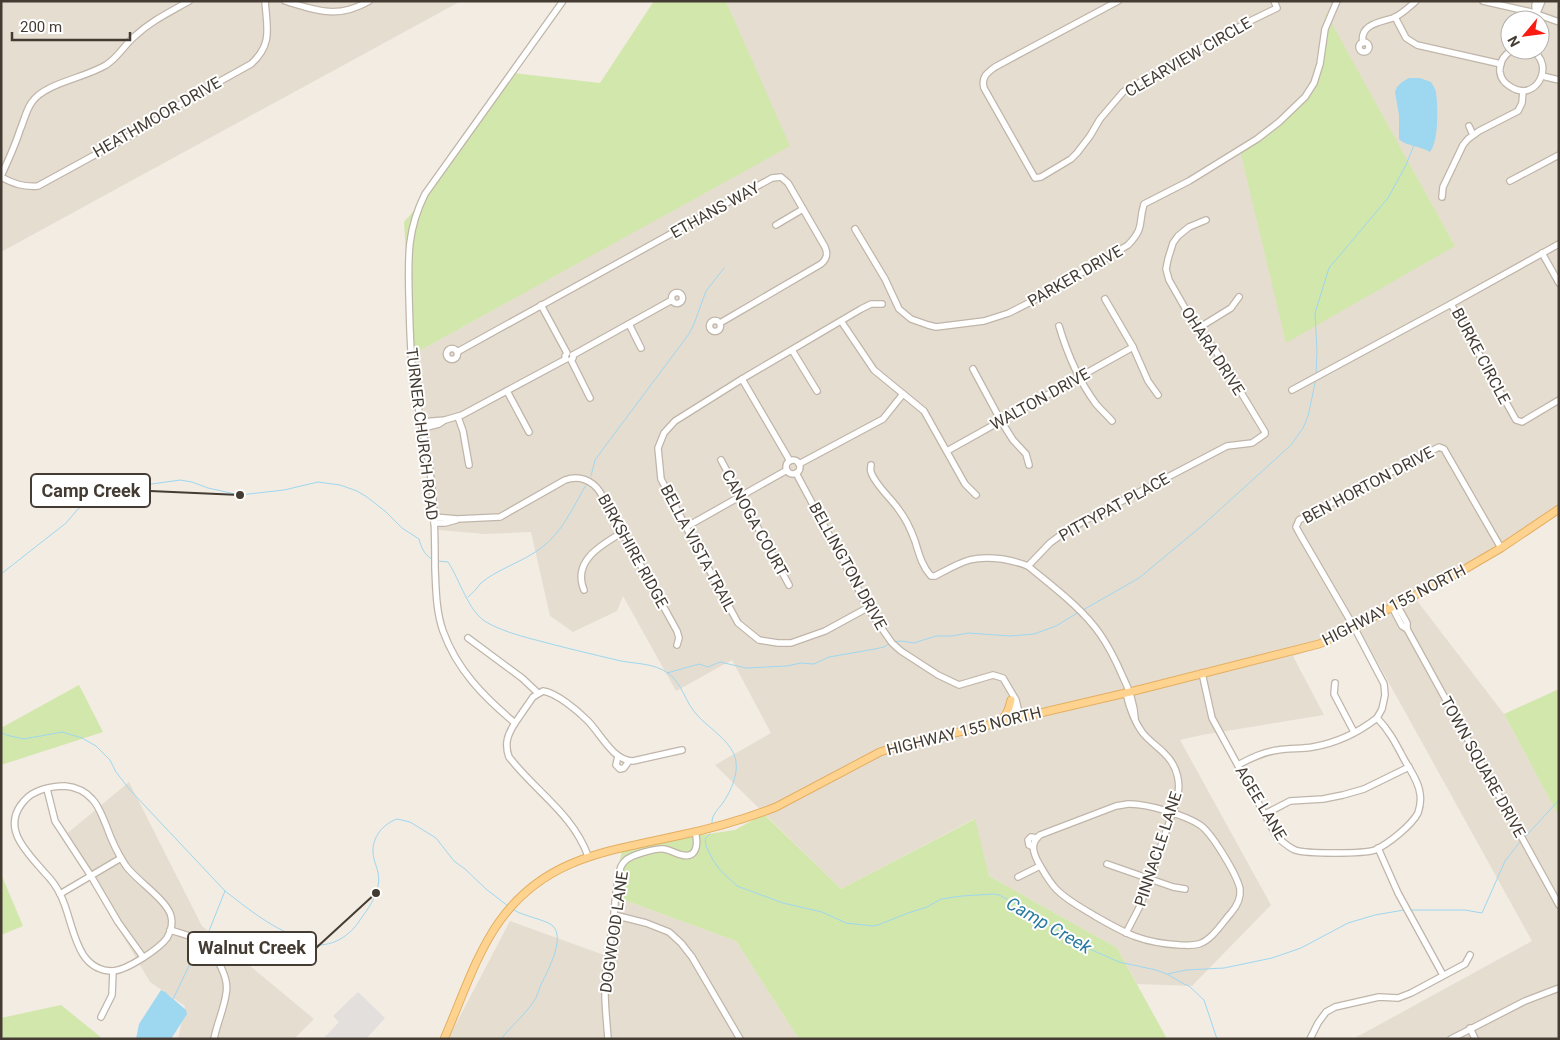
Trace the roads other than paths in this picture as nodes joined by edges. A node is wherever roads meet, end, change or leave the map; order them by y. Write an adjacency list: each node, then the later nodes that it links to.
1 (189, 1): 23 (street)
2 (265, 1): 23 (street, HEATHMOOR DRIVE)
3 (285, 1): 4 (street)
4 (368, 1)
5 (562, 1): 62 (street, TURNER CHURCH ROAD)
6 (1118, 1): 7 (street, CLEARVIEW CIRCLE)
7 (1274, 1)
8 (1337, 1): 29 (street, PARKER DRIVE)
9 (1416, 1): 12 (street)
10 (1483, 1): 11 (street)
11 (1512, 10)
12 (1395, 17): 13 (street); 16 (street)
13 (1363, 43)
14 (1503, 60): 16 (street)
15 (1541, 60): 17 (street)
16 (1501, 64): 19 (street)
17 (1542, 76): 18 (street); 19 (street)
18 (1559, 80)
19 (1523, 91): 21 (street)
20 (1469, 126): 21 (street)
21 (1473, 135): 25 (street)
22 (1559, 155): 24 (street)
23 (1, 176)
24 (1510, 181)
25 (1442, 197)
26 (803, 209): 28 (street); 38 (street, ETHANS WAY); 40 (street, ETHANS WAY)
27 (1206, 220): 43 (street, OHARA DRIVE)
28 (776, 225)
29 (855, 229)
30 (1559, 244): 31 (street, BURKE CIRCLE)
31 (1542, 253): 32 (street); 37 (street, BURKE CIRCLE)
32 (1559, 283)
33 (1238, 297): 43 (street)
34 (672, 300): 41 (street)
35 (1104, 300): 44 (street)
36 (882, 304): 39 (street, BELLA VISTA TRAIL)
37 (1452, 304): 52 (street); 58 (street, BURKE CIRCLE)
38 (541, 305): 47 (street, ETHANS WAY); 48 (street)
39 (841, 322): 46 (street, BELLA VISTA TRAIL); 55 (street)
40 (720, 323)
41 (629, 324): 45 (street); 48 (street)
42 (1058, 326): 51 (street)
43 (1197, 329): 65 (street, OHARA DRIVE)
44 (1133, 347): 51 (street, WALTON DRIVE); 56 (street)
45 (641, 348)
46 (792, 350): 50 (street, BELLA VISTA TRAIL); 54 (street)
47 (457, 352)
48 (569, 357): 53 (street); 57 (street)
49 (974, 369): 60 (street)
50 (742, 378): 67 (street); 78 (street, BELLA VISTA TRAIL)
51 (1080, 378): 60 (street, WALTON DRIVE); 61 (street)
52 (1292, 390)
53 (507, 391): 59 (street); 63 (street)
54 (817, 391)
55 (903, 394): 64 (street); 68 (street)
56 (1158, 395)
57 (590, 398)
58 (1559, 400)
59 (458, 417): 62 (street); 69 (street)
60 (1000, 421): 64 (street, WALTON DRIVE); 71 (street)
61 (1112, 421)
62 (422, 425): 77 (street, TURNER CHURCH ROAD)
63 (529, 432)
64 (947, 451): 74 (street)
65 (1206, 457): 81 (street, PITTYPAT PLACE)
66 (721, 460): 75 (street, CANOGA COURT)
67 (790, 461): 68 (street); 72 (street)
68 (799, 464): 73 (street)
69 (469, 465)
70 (871, 465): 81 (street)
71 (1029, 465)
72 (787, 470): 73 (street); 75 (street)
73 (796, 473): 85 (street, BELLINGTON DRIVE)
74 (976, 495)
75 (740, 496): 78 (street); 82 (street, CANOGA COURT)
76 (1559, 509): 80 (main road, HIGHWAY 155 NORTH)
77 (434, 520): 79 (street, BIRKSHIRE RIDGE); 98 (street, TURNER CHURCH ROAD)
78 (686, 527): 85 (street, BELLA VISTA TRAIL)
79 (623, 532): 83 (street); 88 (street, BIRKSHIRE RIDGE)
80 (1501, 548): 84 (main road, HIGHWAY 155 NORTH); 86 (street, BEN HORTON DRIVE)
81 (1028, 566): 92 (street, PINNACLE LANE)
82 (789, 585)
83 (584, 590)
84 (1394, 606): 86 (main road, HIGHWAY 155 NORTH); 119 (street, TOWN SQUARE DRIVE)
85 (869, 607): 91 (street, BELLINGTON DRIVE)
86 (1354, 626): 89 (main road, HIGHWAY 155 NORTH); 96 (street)
87 (468, 638): 93 (street)
88 (678, 645)
89 (1202, 674): 92 (main road, HIGHWAY 155 NORTH); 103 (street, AGEE LANE)
90 (1335, 683): 99 (street)
91 (1009, 689): 94 (street); 95 (street, BELLINGTON DRIVE)
92 (1128, 692): 95 (main road, HIGHWAY 155 NORTH); 106 (street, PINNACLE LANE)
93 (538, 693): 98 (street); 101 (street)
94 (1011, 700): 95 (street); 97 (main road)
95 (1018, 718): 97 (main road, HIGHWAY 155 NORTH)
96 (1377, 718): 99 (street); 104 (street)
97 (998, 722): 108 (main road, HIGHWAY 155 NORTH)
98 (515, 723): 110 (street)
99 (1354, 732): 103 (street)
100 (682, 750): 102 (street)
101 (618, 756): 102 (street); 102 (street)
102 (629, 761)
103 (1238, 766): 107 (street, AGEE LANE)
104 (1408, 767): 107 (street); 109 (street)
105 (47, 789): 111 (street); 114 (street); 118 (street)
106 (1172, 814): 113 (street); 116 (street, PINNACLE LANE); 122 (street)
107 (1265, 814): 109 (street, AGEE LANE)
108 (695, 832): 110 (main road, HIGHWAY 155 NORTH); 120 (street, DOGWOOD LANE)
109 (1378, 848): 126 (street)
110 (588, 856): 131 (main road, HIGHWAY 155 NORTH)
111 (121, 858): 114 (street); 121 (street)
112 (1106, 864): 116 (street)
113 (1040, 866): 115 (street); 122 (street)
114 (91, 876): 118 (street); 124 (street)
115 (1018, 877)
116 (1150, 879): 117 (street); 122 (street, PINNACLE LANE)
117 (1185, 889)
118 (60, 894): 125 (street)
119 (1559, 905)
120 (614, 915): 132 (street, DOGWOOD LANE); 133 (street)
121 (170, 930): 124 (street); 130 (street)
122 (1126, 934)
123 (1470, 954): 126 (street)
124 (143, 957): 125 (street)
125 (113, 971): 128 (street)
126 (1442, 975): 134 (street)
127 (1559, 988): 129 (street)
128 (102, 1017)
129 (1470, 1028): 135 (street); 136 (street)
130 (214, 1039)
131 (444, 1039)
132 (608, 1039)
133 (740, 1039)
134 (1310, 1039)
135 (1451, 1039)
136 (1475, 1039)

